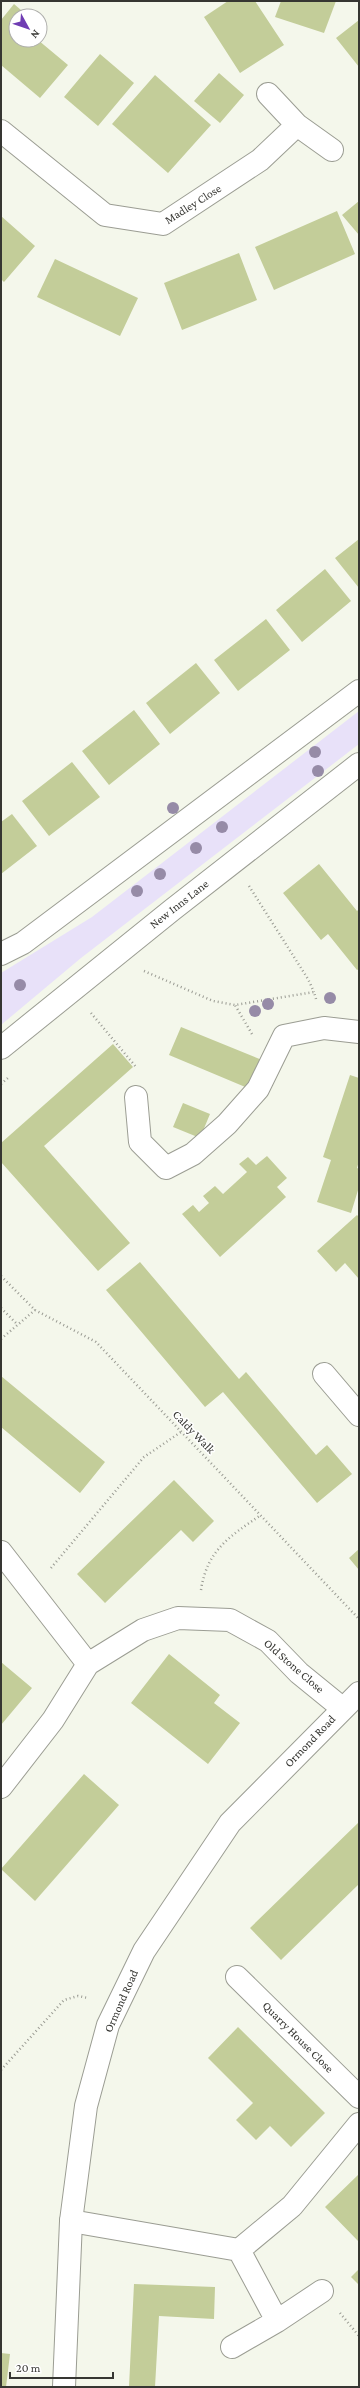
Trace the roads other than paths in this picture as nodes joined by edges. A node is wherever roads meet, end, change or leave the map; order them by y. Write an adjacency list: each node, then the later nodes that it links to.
1 (268, 94): 2 (street)
2 (297, 125): 3 (street, Madley Close); 4 (street)
3 (1, 131)
4 (332, 150)
5 (359, 692): 7 (street)
6 (359, 764): 9 (street, New Inns Lane)
7 (1, 954)
8 (359, 1032): 10 (street)
9 (1, 1048)
10 (136, 1097)
11 (324, 1374): 12 (street)
12 (359, 1415)
13 (1, 1552): 14 (street)
14 (88, 1664): 16 (street, Old Stone Close); 17 (street, Old Stone Close)
15 (359, 1693): 16 (street, Ormond Road)
16 (342, 1708): 21 (street, Ormond Road)
17 (1, 1787)
18 (237, 1977): 19 (street, Quarry House Close)
19 (359, 2097)
20 (359, 2124): 22 (street)
21 (71, 2221): 22 (street); 26 (street, Ormond Road)
22 (239, 2250): 24 (street)
23 (322, 2291): 24 (street)
24 (277, 2321): 25 (street)
25 (232, 2347)
26 (64, 2387)

